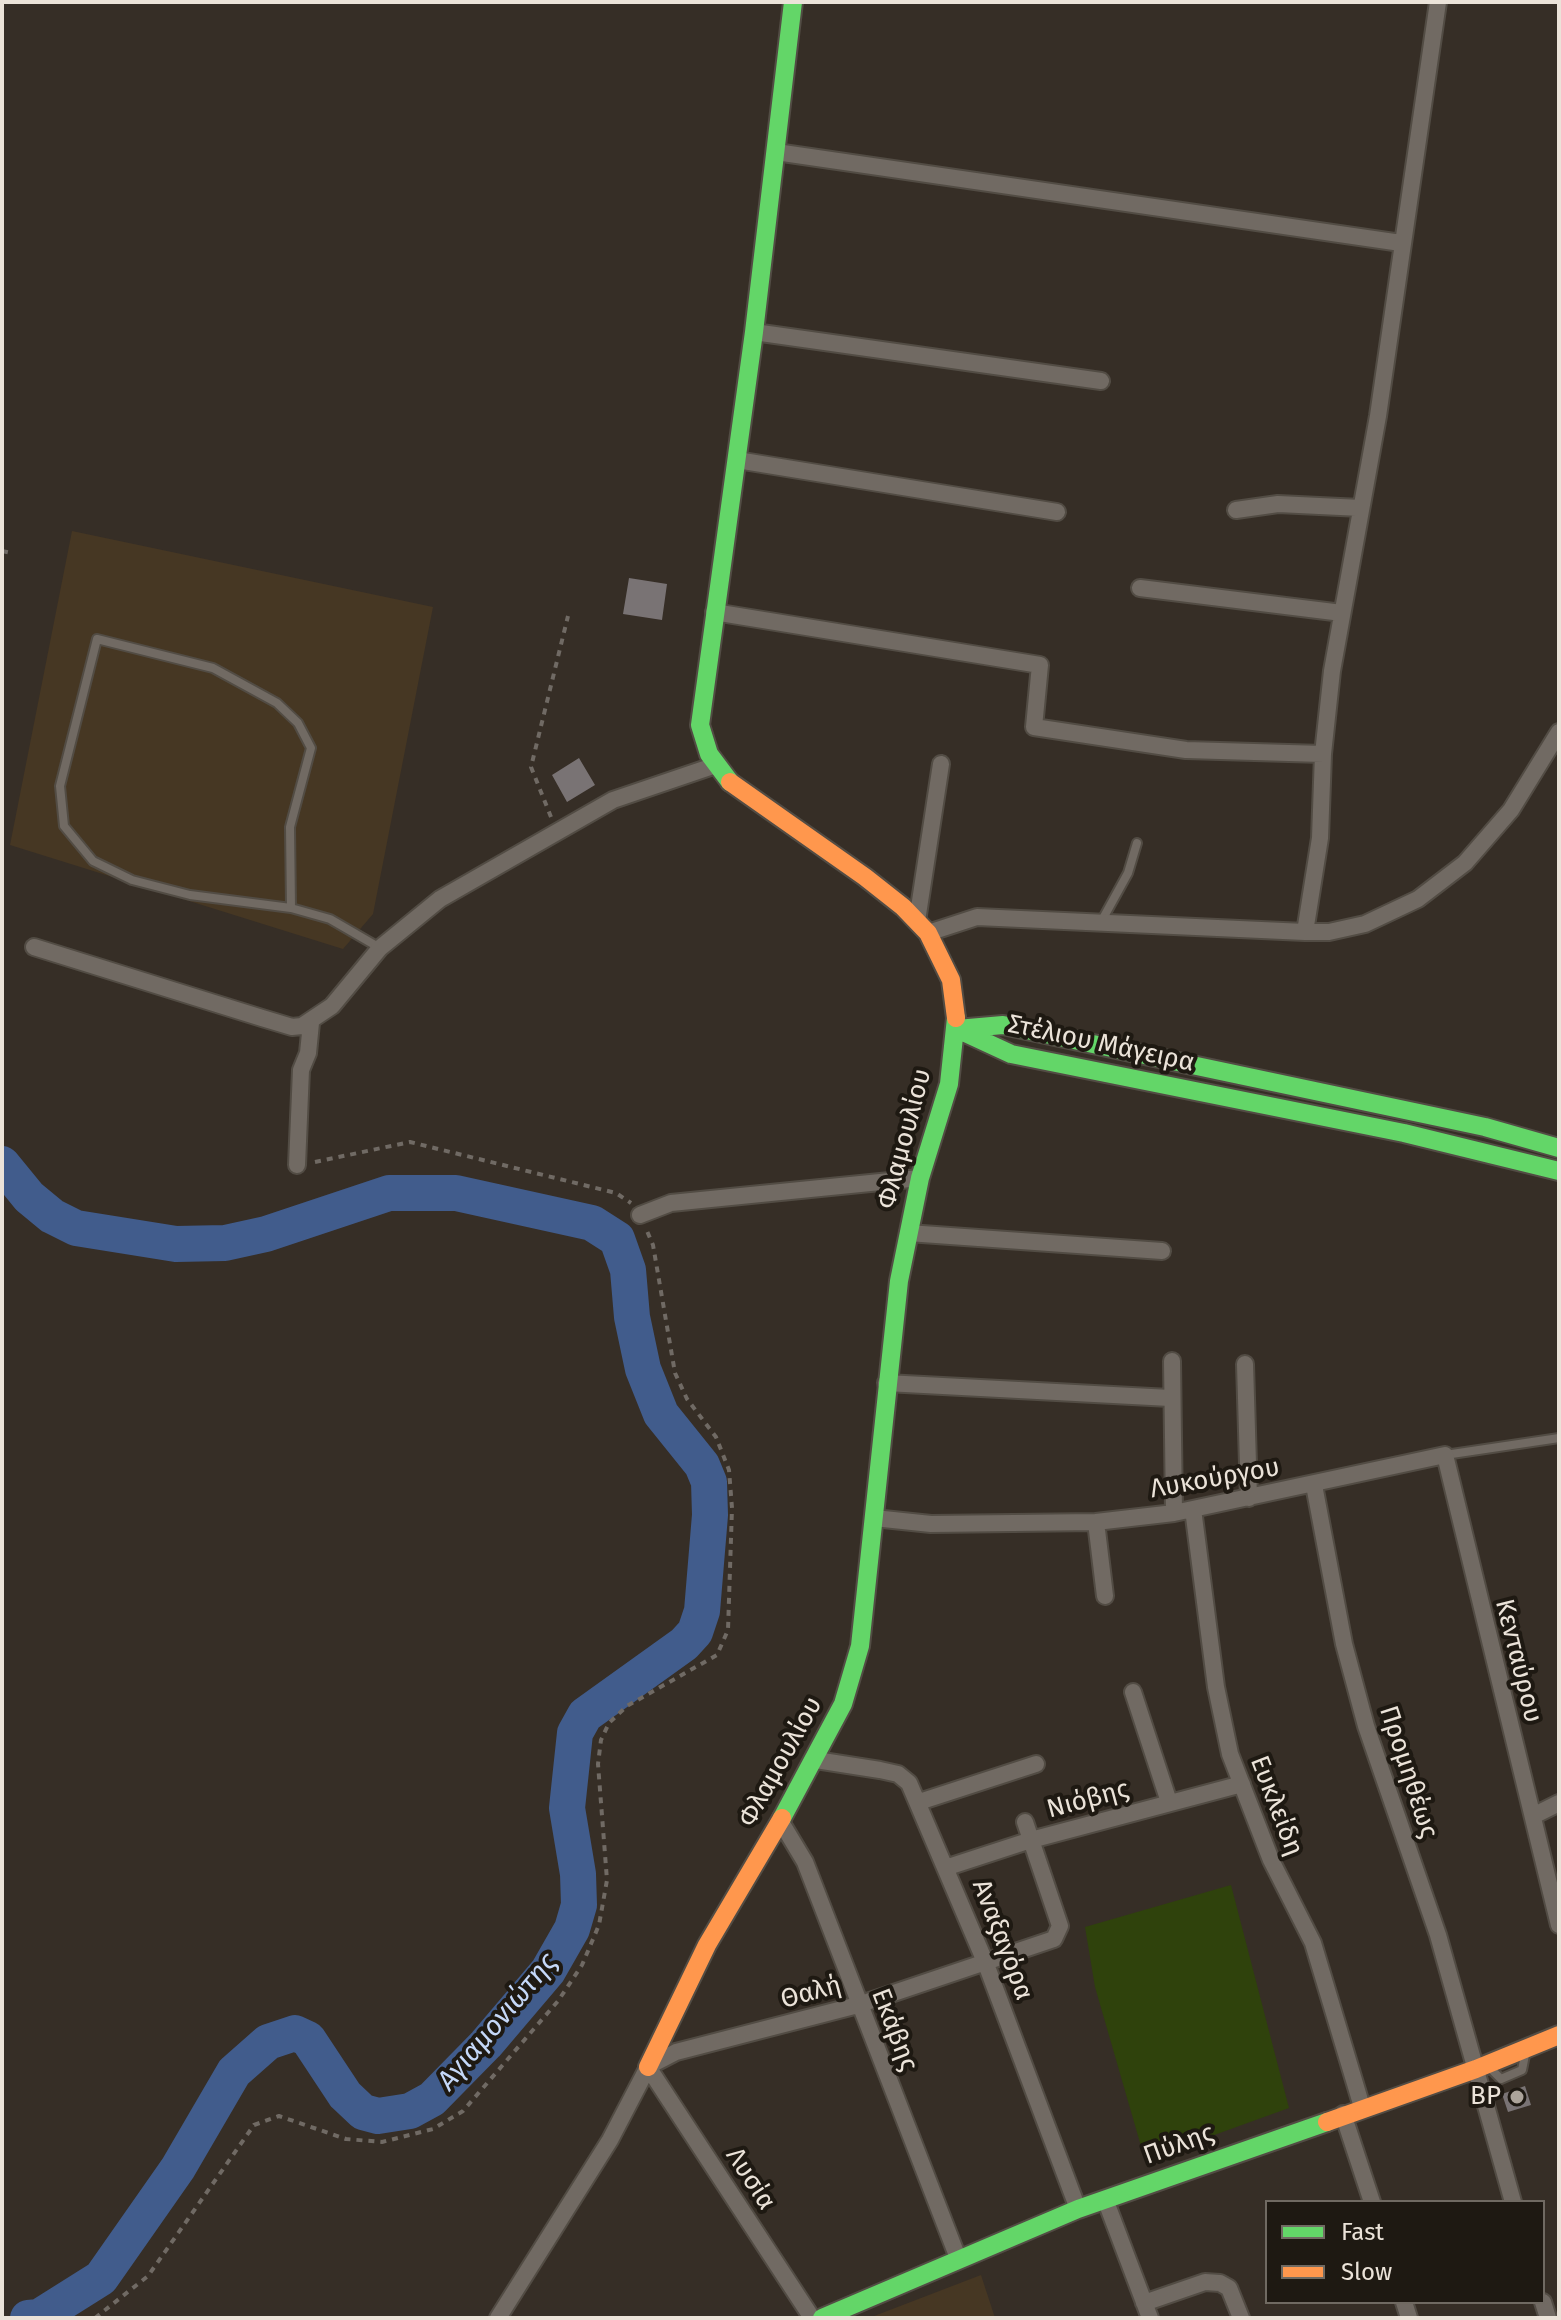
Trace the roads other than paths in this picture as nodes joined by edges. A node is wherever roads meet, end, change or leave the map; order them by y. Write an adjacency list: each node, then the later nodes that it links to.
1 (793, 2): 3 (main road)
2 (1438, 2): 4 (street)
3 (776, 152): 4 (street); 5 (main road)
4 (1401, 243): 8 (street)
5 (754, 332): 6 (street); 7 (main road)
6 (1101, 381)
7 (737, 460): 10 (street); 12 (main road)
8 (1361, 508): 9 (street); 13 (street)
9 (1236, 510)
10 (1057, 512)
11 (1140, 588): 13 (street)
12 (714, 612): 15 (street); 17 (main road)
13 (1342, 613): 15 (street)
14 (1559, 732): 22 (street)
15 (1323, 754): 22 (street)
16 (941, 764): 21 (street)
17 (716, 765): 21 (main road); 24 (street)
18 (1137, 843): 20 (lane)
19 (291, 908): 19 (lane); 24 (lane)
20 (1101, 922): 21 (street); 22 (street)
21 (922, 927): 26 (main road, Φλαμουλίου)
22 (1305, 932)
23 (34, 947): 25 (street)
24 (380, 948): 25 (street)
25 (311, 1023): 28 (street)
26 (957, 1029): 27 (main road, Στέλιου Μάγειρα); 29 (main road, Στέλιου Μάγειρα); 30 (main road, Φλαμουλίου)
27 (1559, 1148)
28 (297, 1165)
29 (1559, 1171)
30 (920, 1178): 31 (street); 32 (main road, Φλαμουλίου)
31 (640, 1215)
32 (908, 1233): 33 (street); 36 (main road, Φλαμουλίου)
33 (1162, 1251)
34 (1172, 1361): 37 (street)
35 (1245, 1364): 41 (street)
36 (886, 1383): 37 (street); 44 (main road, Φλαμουλίου)
37 (1170, 1398): 43 (street)
38 (1559, 1438): 39 (lane, Λυκούργου)
39 (1445, 1455): 40 (street, Λυκούργου); 54 (street, Κενταύρου)
40 (1314, 1485): 41 (street, Λυκούργου); 64 (street, Προμηθέως)
41 (1249, 1498): 42 (street, Λυκούργου)
42 (1193, 1509): 43 (street, Λυκούργου); 50 (street, Ευκλείδη)
43 (1174, 1513): 45 (street, Λυκούργου)
44 (874, 1518): 45 (street, Λυκούργου); 48 (main road, Φλαμουλίου)
45 (1096, 1522): 46 (street)
46 (1105, 1596)
47 (1133, 1692): 52 (street)
48 (816, 1760): 51 (street, Αναξαγόρα); 55 (main road, Φλαμουλίου)
49 (1036, 1764): 51 (street)
50 (1242, 1784): 52 (street, Νιόβης); 65 (street, Ευκλείδη)
51 (919, 1802): 58 (street, Αναξαγόρα)
52 (1169, 1802): 57 (street, Νιόβης)
53 (1559, 1803): 54 (street)
54 (1533, 1816): 59 (street, Κενταύρου)
55 (781, 1822): 61 (street, Εκάβης); 63 (main road, Φλαμουλίου)
56 (1025, 1822): 57 (street)
57 (1031, 1840): 58 (street, Νιόβης); 60 (street, Θαλή)
58 (948, 1867): 60 (street, Αναξαγόρα)
59 (1559, 1925)
60 (986, 1964): 61 (street, Θαλή); 70 (street, Αναξαγόρα)
61 (858, 2005): 63 (street, Θαλή); 71 (street, Εκάβης)
62 (1559, 2035): 64 (main road, Πύλης)
63 (648, 2067): 73 (street, Φλαμουλίου); 74 (street, Λυσία)
64 (1481, 2067): 65 (main road, Πύλης); 69 (street, Προμηθέως)
65 (1362, 2107): 66 (main road, Πύλης)
66 (1343, 2114): 67 (main road, Πύλης); 68 (street)
67 (1105, 2199): 70 (main road, Πύλης); 72 (street)
68 (1371, 2200)
69 (1513, 2200)
70 (1078, 2209): 71 (main road, Πύλης)
71 (958, 2258): 75 (main road, Πύλης)
72 (1147, 2311): 76 (street)
73 (498, 2318)
74 (812, 2318)
75 (822, 2318)
76 (1241, 2318)

